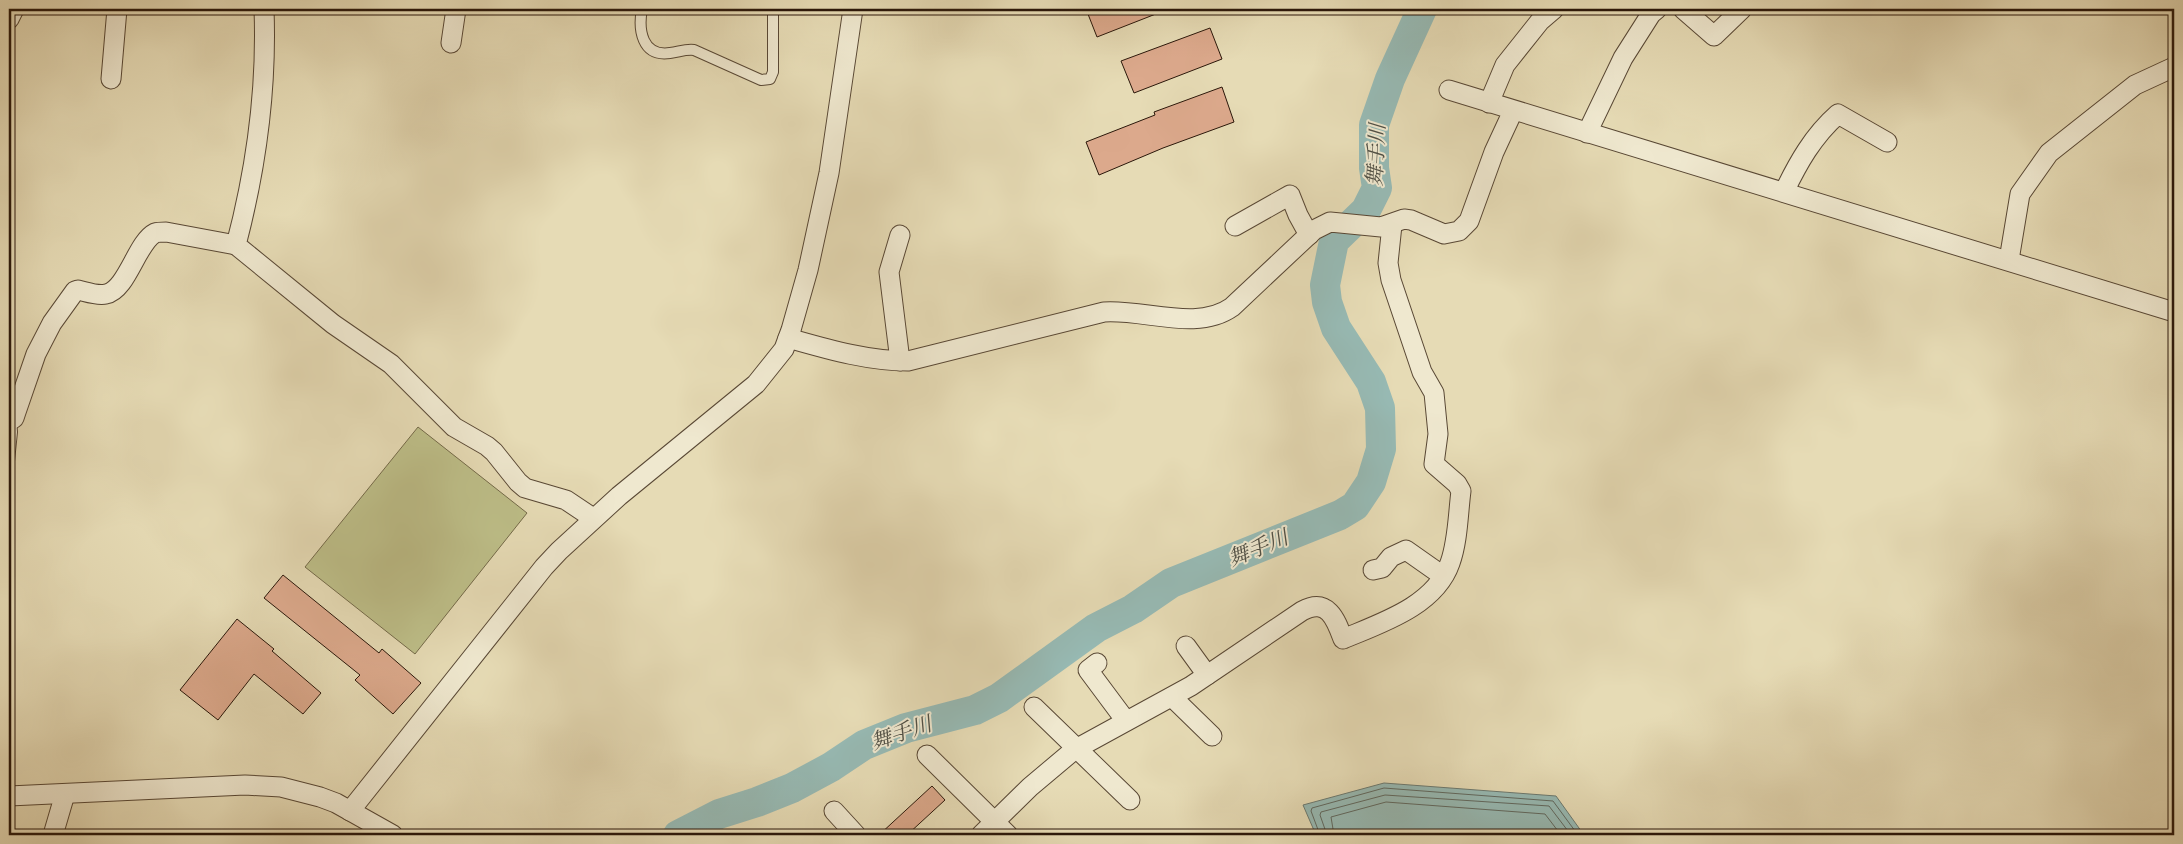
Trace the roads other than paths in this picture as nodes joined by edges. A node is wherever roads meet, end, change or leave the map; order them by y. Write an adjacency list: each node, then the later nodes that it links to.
1 (14, 9): 12 (street)
2 (117, 9): 15 (street)
3 (264, 9): 26 (street)
4 (456, 9): 13 (street)
5 (642, 9): 6 (lane)
6 (774, 9)
7 (853, 9): 29 (street)
8 (1554, 9): 17 (street)
9 (1657, 9): 19 (street)
10 (1683, 9): 11 (street)
11 (1742, 9)
12 (9, 19)
13 (452, 43)
14 (2174, 67): 27 (street)
15 (111, 79)
16 (1449, 90): 17 (street)
17 (1489, 103): 18 (street)
18 (1513, 111): 19 (street); 22 (street)
19 (1587, 133): 21 (street)
20 (1887, 142): 21 (street)
21 (1784, 192): 27 (street)
22 (1392, 225): 24 (street); 35 (street)
23 (1235, 226): 24 (street)
24 (1309, 234): 30 (street)
25 (900, 235): 30 (street)
26 (236, 244): 31 (street); 33 (street)
27 (2009, 260): 28 (street)
28 (2174, 312)
29 (788, 338): 30 (street); 33 (street)
30 (900, 361)
31 (10, 420): 32 (lane)
32 (9, 461)
33 (593, 518): 48 (street)
34 (1373, 570): 35 (street)
35 (1443, 576): 38 (street)
36 (1186, 646): 38 (street)
37 (1098, 663): 41 (street)
38 (1207, 675): 39 (street)
39 (1172, 697): 41 (street); 42 (street)
40 (1034, 708): 43 (street)
41 (1126, 721): 43 (street)
42 (1212, 736)
43 (1076, 748): 47 (street); 50 (street)
44 (927, 755): 50 (street)
45 (65, 794): 46 (street); 48 (street); 51 (street)
46 (9, 796)
47 (1130, 800)
48 (350, 810): 52 (street)
49 (834, 811): 53 (street)
50 (994, 822): 54 (street); 55 (street)
51 (53, 835)
52 (393, 835)
53 (856, 835)
54 (981, 835)
55 (1008, 835)

